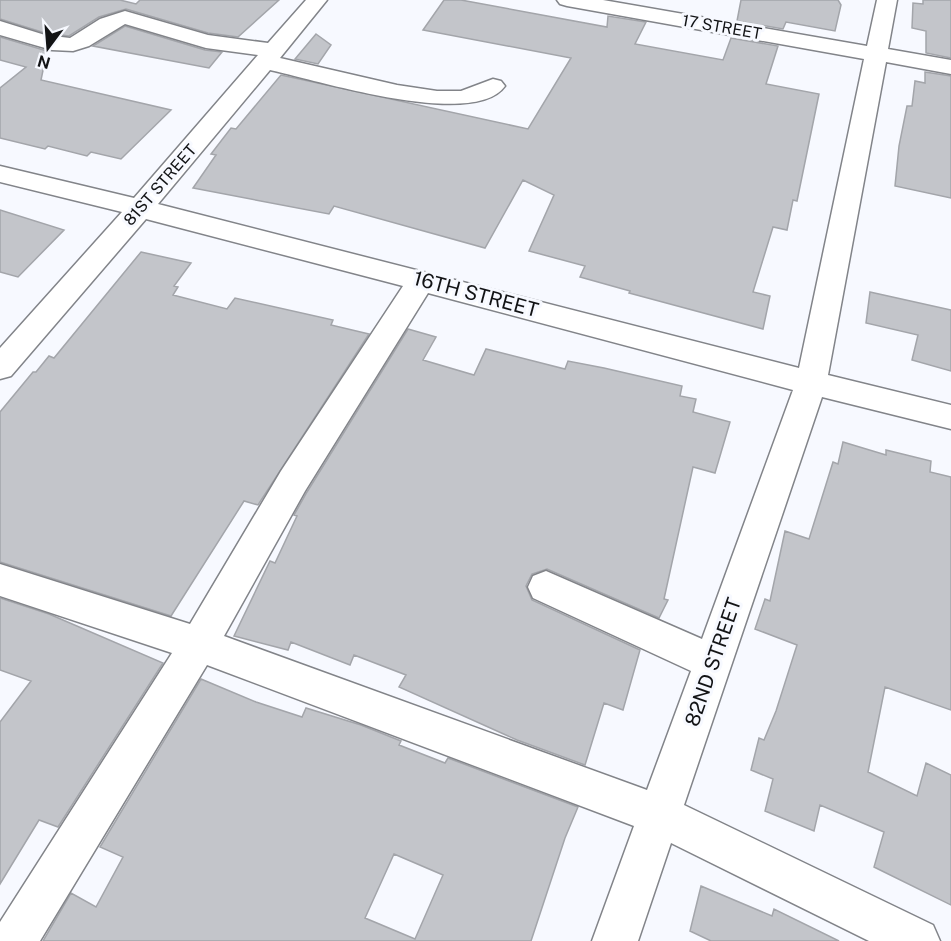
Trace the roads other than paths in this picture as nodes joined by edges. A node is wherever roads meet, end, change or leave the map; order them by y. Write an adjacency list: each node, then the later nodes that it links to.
1 (316, 0): 7 (street, 81ST STREET)
2 (567, 0): 4 (street, 17 STREET)
3 (886, 0): 6 (street)
4 (597, 2): 6 (street, 17 STREET)
5 (0, 28): 7 (street)
6 (876, 54): 8 (street, 17 STREET); 14 (street, 82ND STREET)
7 (271, 57): 9 (street); 11 (street, 81ST STREET)
8 (951, 68)
9 (493, 86)
10 (0, 174): 11 (street, 16TH STREET)
11 (140, 207): 12 (street, 16TH STREET); 13 (street, 81ST STREET)
12 (422, 280): 14 (street, 16TH STREET); 18 (street)
13 (0, 368)
14 (811, 383): 15 (street, 16TH STREET); 19 (street, 82ND STREET)
15 (951, 417)
16 (0, 580): 18 (street)
17 (546, 587): 19 (street)
18 (199, 644): 20 (street); 21 (street)
19 (713, 662): 20 (street, 82ND STREET)
20 (659, 815): 22 (street, 82ND STREET); 23 (street)
21 (14, 941)
22 (615, 941)
23 (917, 941)

